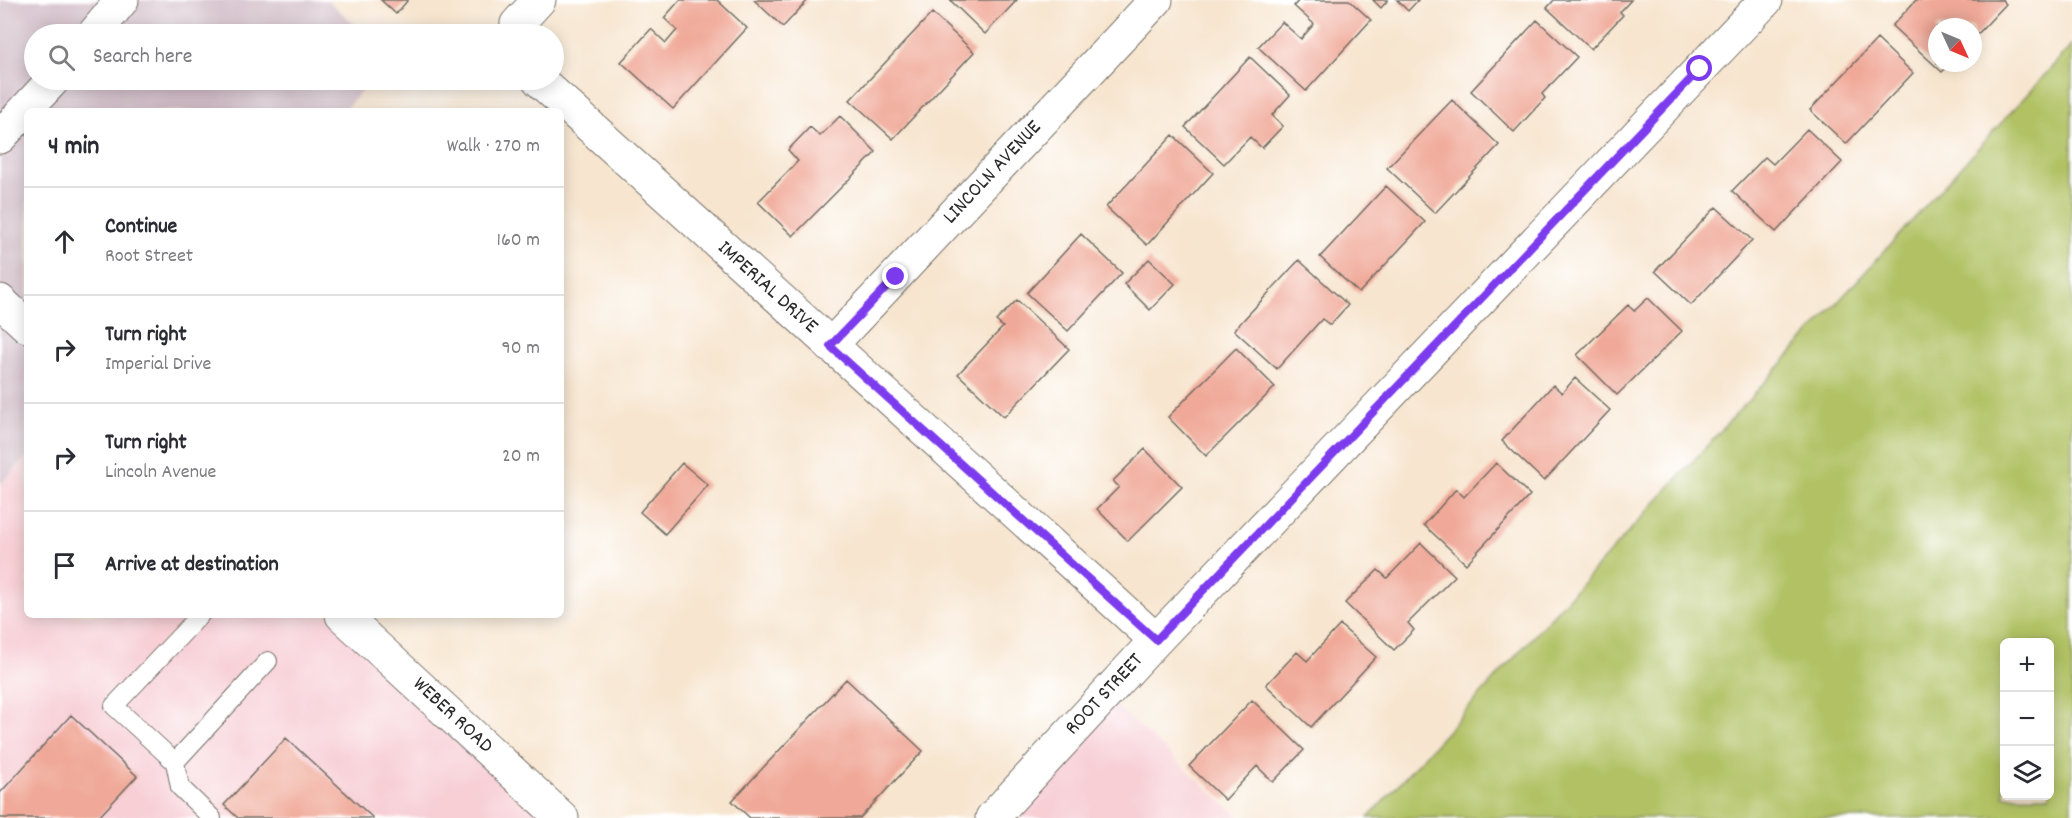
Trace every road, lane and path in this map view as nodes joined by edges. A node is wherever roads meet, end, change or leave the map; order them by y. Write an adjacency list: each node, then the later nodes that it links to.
1 (122, 0): 5 (street)
2 (539, 0): 6 (street)
3 (1156, 0): 14 (street, LINCOLN AVENUE)
4 (1766, 0): 17 (street, ROOT STREET)
5 (102, 24)
6 (517, 24)
7 (44, 90): 9 (street)
8 (550, 90): 14 (street, IMPERIAL DRIVE)
9 (27, 108)
10 (24, 111): 11 (street)
11 (0, 137)
12 (0, 301): 13 (street)
13 (24, 323)
14 (830, 346): 17 (street, IMPERIAL DRIVE)
15 (197, 618): 19 (lane)
16 (345, 618): 21 (street, WEBER ROAD)
17 (1156, 640): 22 (street, ROOT STREET)
18 (268, 661): 19 (lane)
19 (175, 762): 20 (lane)
20 (212, 818)
21 (562, 818)
22 (992, 818)

